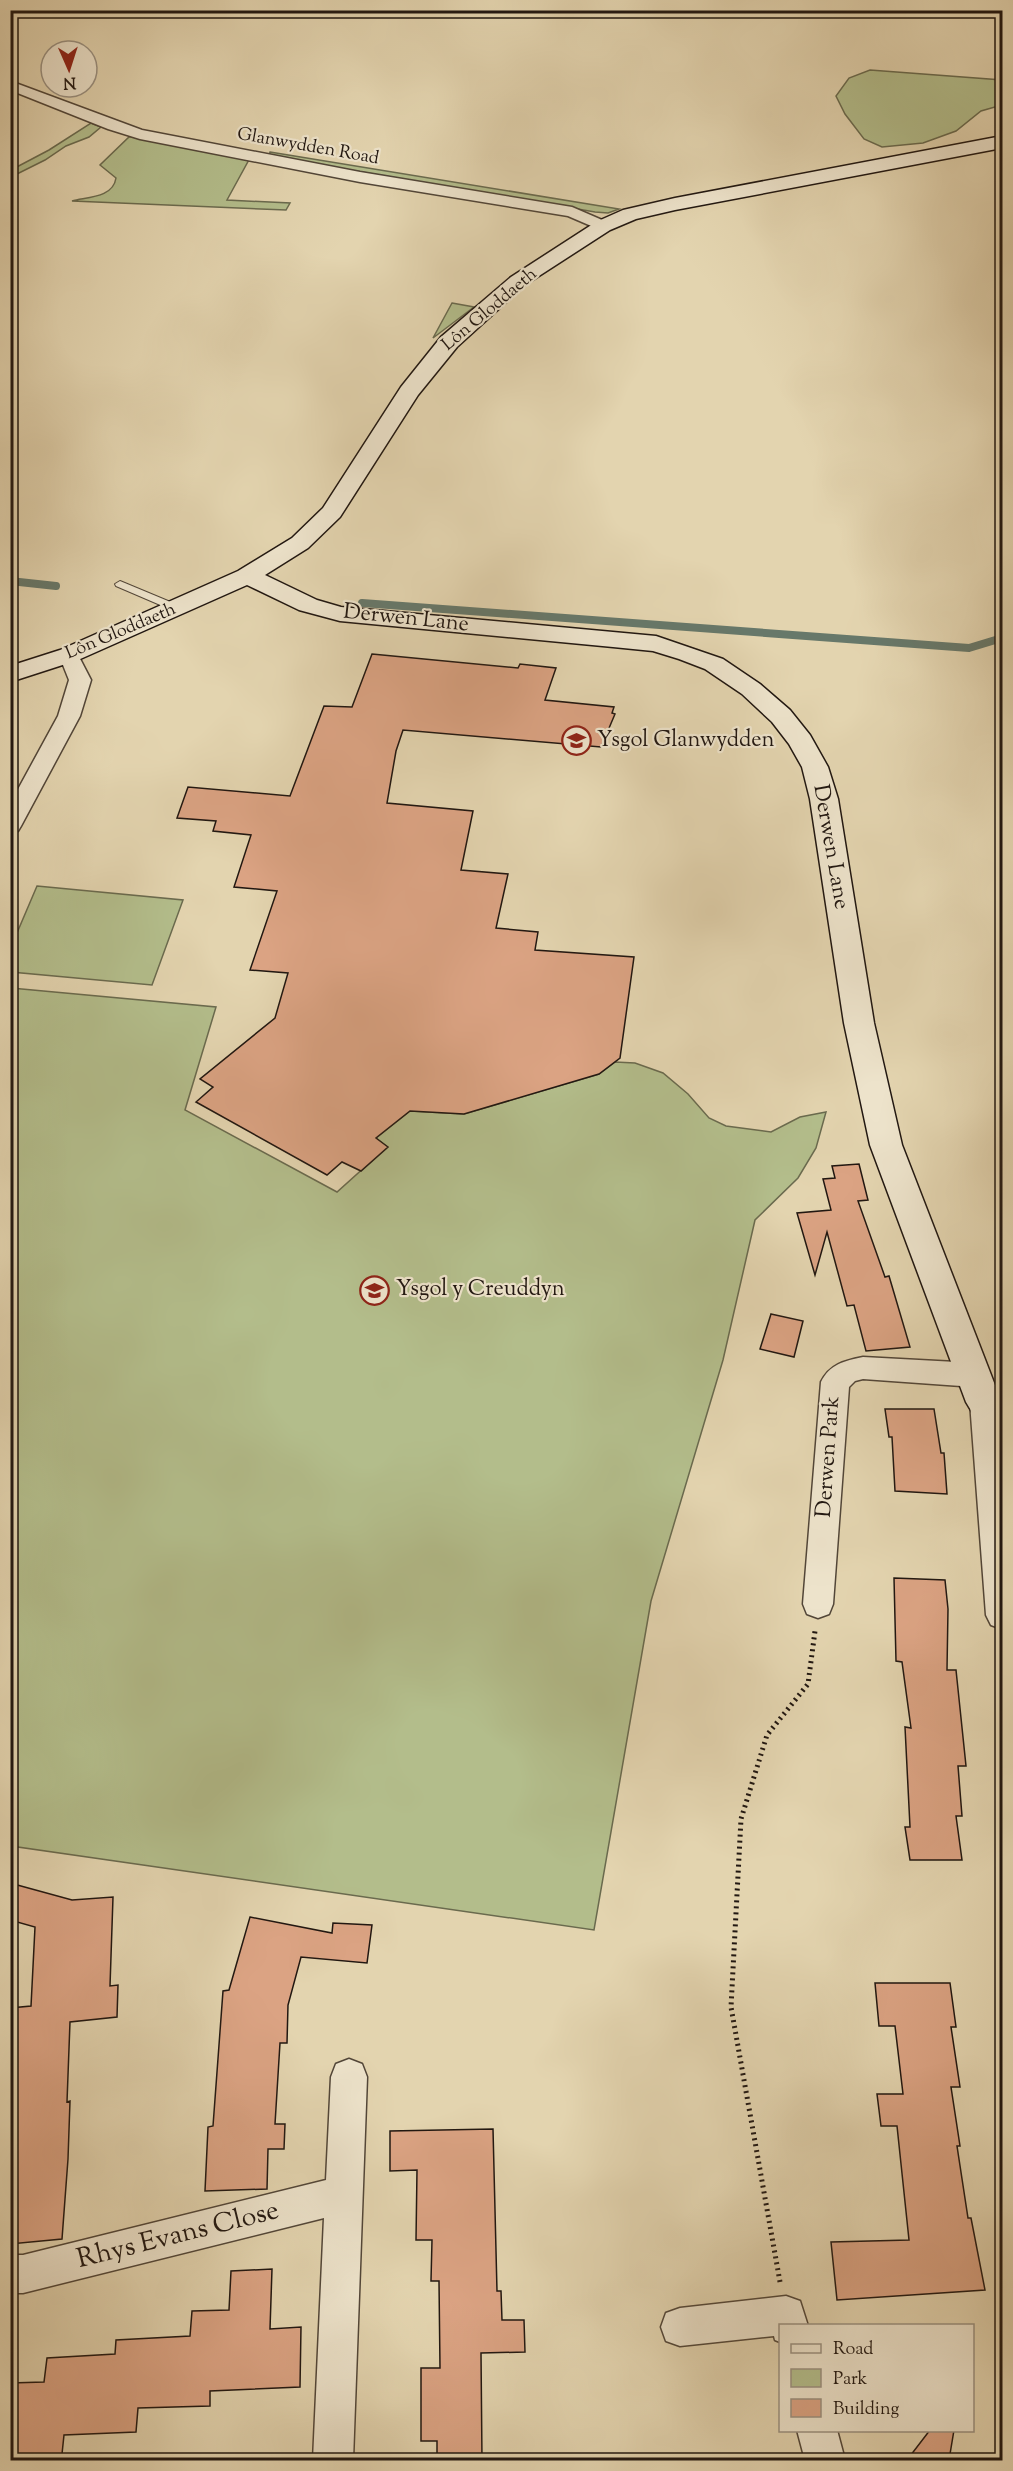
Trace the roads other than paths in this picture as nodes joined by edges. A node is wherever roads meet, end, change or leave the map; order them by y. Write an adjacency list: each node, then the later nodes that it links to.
1 (10, 85): 3 (street, Glanwydden Road)
2 (1002, 142): 3 (street, Lôn Gloddaeth)
3 (603, 226): 4 (street, Lôn Gloddaeth)
4 (248, 576): 6 (street, Lôn Gloddaeth); 10 (street, Derwen Lane)
5 (120, 584): 6 (lane)
6 (176, 608): 7 (street, Lôn Gloddaeth)
7 (69, 655): 8 (street, Lôn Gloddaeth); 9 (street)
8 (10, 674)
9 (10, 826)
10 (987, 1395): 11 (street, Derwen Park); 12 (street)
11 (818, 1604)
12 (1002, 1615)
13 (349, 2077): 14 (street)
14 (344, 2194): 15 (street, Rhys Evans Close); 19 (street)
15 (10, 2274)
16 (788, 2320): 17 (street)
17 (680, 2327)
18 (818, 2432): 20 (street)
19 (333, 2460)
20 (825, 2460)

